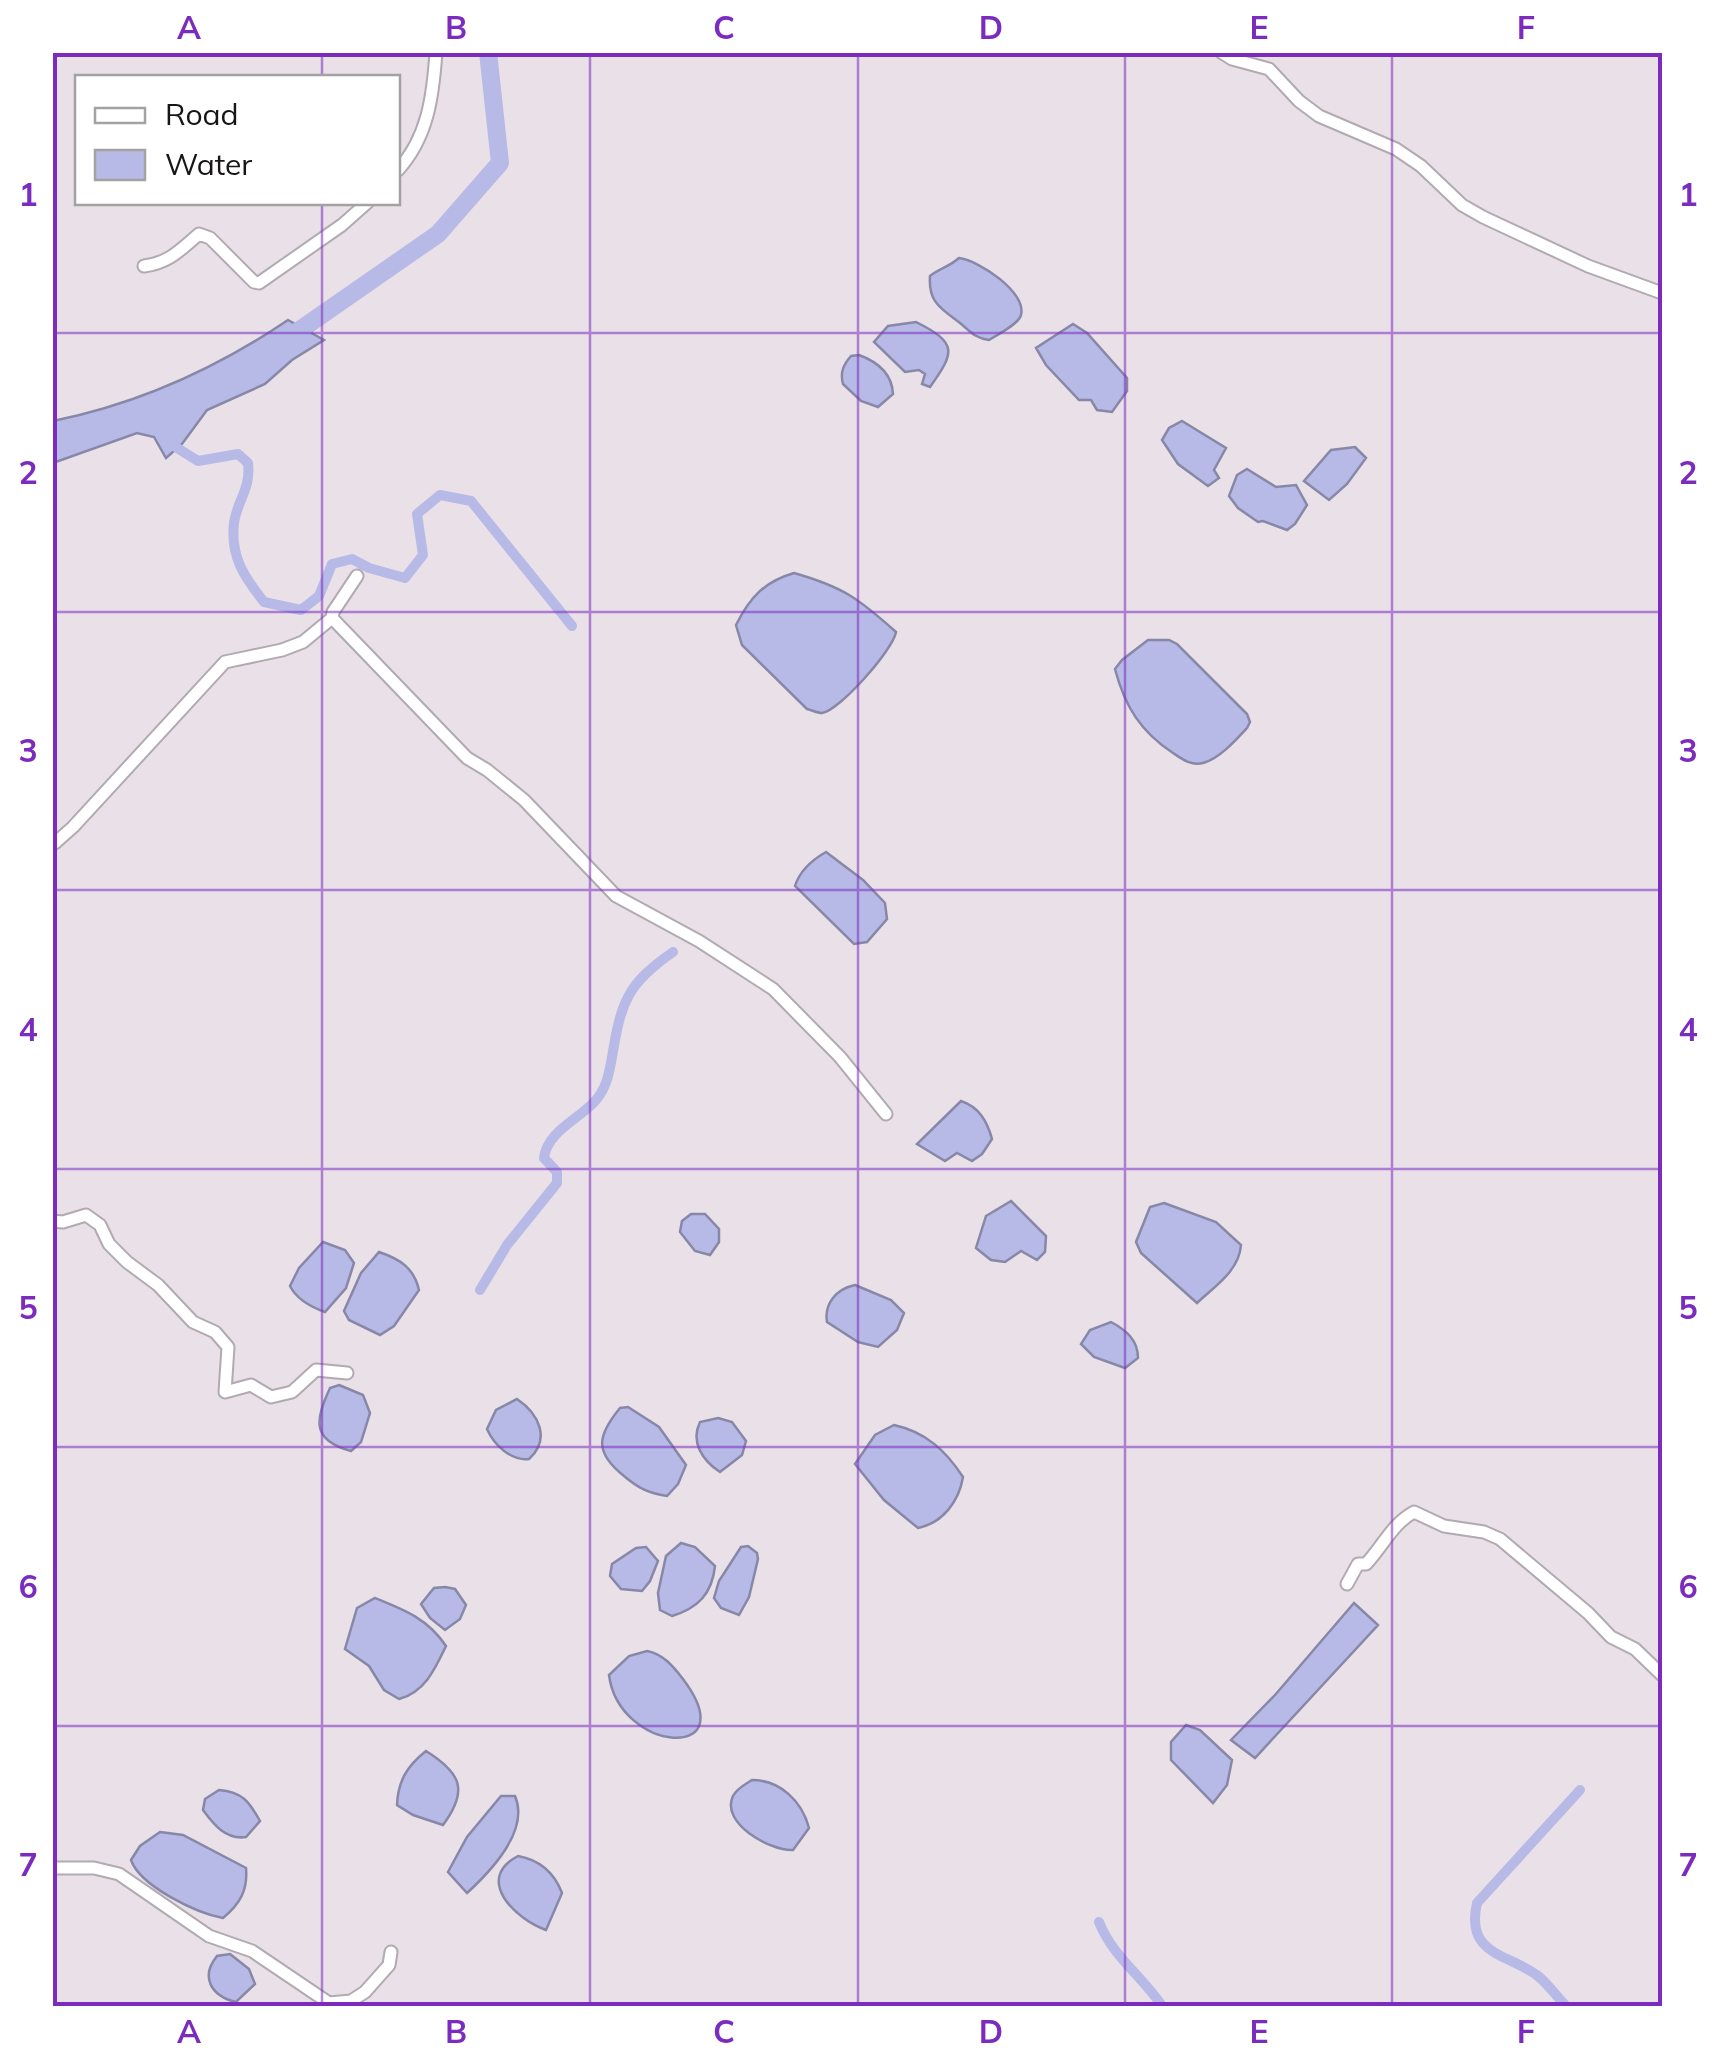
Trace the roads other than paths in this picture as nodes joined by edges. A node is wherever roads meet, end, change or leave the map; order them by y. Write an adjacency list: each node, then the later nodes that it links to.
1 (436, 52): 3 (street)
2 (1221, 52): 6 (street)
3 (400, 167)
4 (365, 205): 5 (street)
5 (144, 266)
6 (1662, 294)
7 (356, 576): 8 (street)
8 (332, 618): 9 (street); 10 (street)
9 (52, 842)
10 (886, 1114)
11 (52, 1221): 12 (street)
12 (347, 1373)
13 (1347, 1584): 14 (street)
14 (1662, 1674)
15 (52, 1868): 16 (street)
16 (391, 1952)

